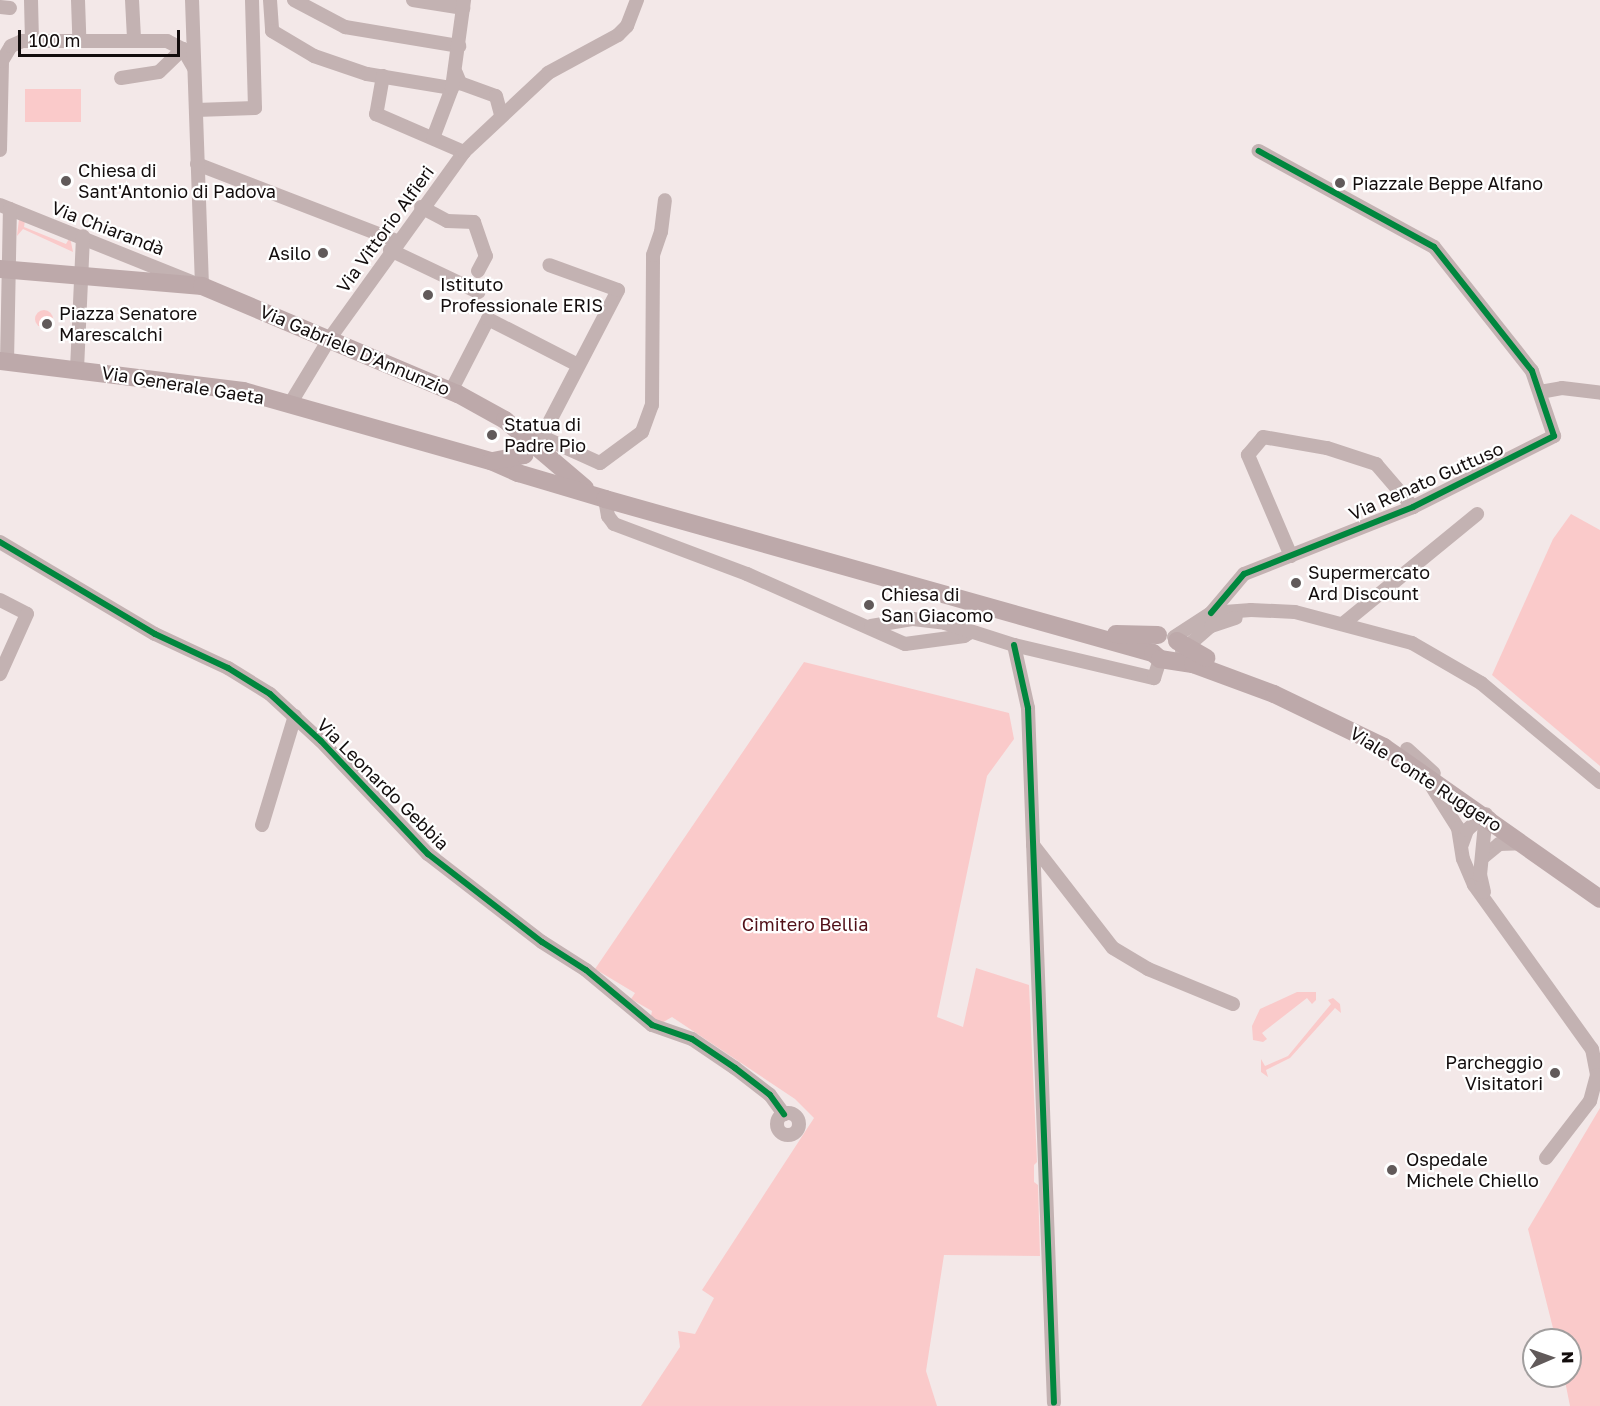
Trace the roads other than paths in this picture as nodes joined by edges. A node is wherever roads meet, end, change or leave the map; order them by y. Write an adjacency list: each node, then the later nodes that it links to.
1 (31, 0): 13 (street)
2 (78, 0): 11 (street)
3 (132, 0): 12 (street)
4 (192, 0): 16 (street)
5 (252, 0): 21 (street)
6 (270, 0): 18 (street)
7 (294, 0): 14 (street)
8 (413, 0): 10 (street)
9 (637, 0): 22 (street, Via Vittorio Alfieri)
10 (464, 4): 14 (street)
11 (79, 38): 12 (street); 13 (street)
12 (134, 39): 15 (street)
13 (32, 40): 24 (street)
14 (459, 46): 17 (street)
15 (183, 49): 16 (street); 19 (street)
16 (195, 73): 21 (street)
17 (456, 73): 20 (street); 22 (street)
18 (383, 76): 20 (street); 23 (street)
19 (121, 78)
20 (452, 88): 23 (street)
21 (196, 110): 27 (street)
22 (501, 115): 26 (street, Via Vittorio Alfieri)
23 (434, 138): 26 (street)
24 (0, 150)
25 (1259, 151): 44 (street, Via Renato Guttuso)
26 (464, 152): 30 (street, Via Vittorio Alfieri)
27 (197, 164): 32 (street); 37 (street)
28 (665, 200): 47 (street)
29 (5, 207): 31 (street, Via Chiarandà); 34 (street)
30 (421, 207): 32 (street, Via Vittorio Alfieri); 35 (street)
31 (83, 236): 36 (street); 37 (street, Via Chiarandà)
32 (393, 246): 38 (street); 39 (street, Via Vittorio Alfieri)
33 (549, 265): 41 (street)
34 (4, 270): 36 (main road, Via Gabriele D'Annunzio); 40 (street)
35 (478, 271)
36 (88, 277): 37 (main road, Via Gabriele D'Annunzio); 42 (street)
37 (202, 286): 39 (main road, Via Gabriele D'Annunzio)
38 (478, 291)
39 (330, 338): 43 (main road, Via Gabriele D'Annunzio); 46 (street, Via Vittorio Alfieri)
40 (4, 362): 42 (main road, Via Generale Gaeta)
41 (578, 365): 43 (street); 47 (street)
42 (85, 370): 46 (main road, Via Generale Gaeta)
43 (451, 391): 47 (main road, Via Gabriele D'Annunzio)
44 (1540, 392): 45 (street); 50 (street, Via Renato Guttuso)
45 (1600, 393)
46 (282, 402): 48 (main road, Via Generale Gaeta)
47 (535, 440): 48 (main road); 49 (main road, Via Gabriele D'Annunzio)
48 (491, 461): 49 (main road, Via Generale Gaeta)
49 (601, 498): 58 (street); 61 (main road, Via Generale Gaeta)
50 (1413, 507): 53 (street, Via Renato Guttuso); 53 (street)
51 (1477, 514): 57 (street)
52 (0, 542): 63 (street, Via Leonardo Gebbia)
53 (1291, 556): 56 (street, Via Renato Guttuso)
54 (0, 600): 62 (street)
55 (1276, 611): 56 (street); 57 (street); 61 (street)
56 (1211, 613): 61 (street)
57 (1344, 623): 66 (street)
58 (871, 626): 59 (street); 59 (street)
59 (971, 632): 60 (street)
60 (1014, 645): 61 (street); 71 (street)
61 (1169, 649): 64 (main road, Viale Conte Ruggero); 65 (main road, Viale Conte Ruggero)
62 (0, 674)
63 (295, 716): 68 (street); 78 (street, Via Leonardo Gebbia)
64 (1407, 749): 67 (street); 73 (main road, Viale Conte Ruggero)
65 (1423, 773): 67 (main road, Viale Conte Ruggero); 70 (street)
66 (1600, 782)
67 (1488, 817): 69 (main road, Viale Conte Ruggero); 70 (street); 72 (street); 74 (street)
68 (262, 825)
69 (1522, 843): 72 (street); 75 (main road, Viale Conte Ruggero)
70 (1462, 844): 76 (street)
71 (1032, 845): 77 (street); 80 (street)
72 (1482, 858): 76 (street)
73 (1600, 886)
74 (1600, 892)
75 (1600, 899)
76 (1490, 906): 79 (street)
77 (1233, 1004)
78 (784, 1114)
79 (1546, 1158)
80 (1054, 1403)

